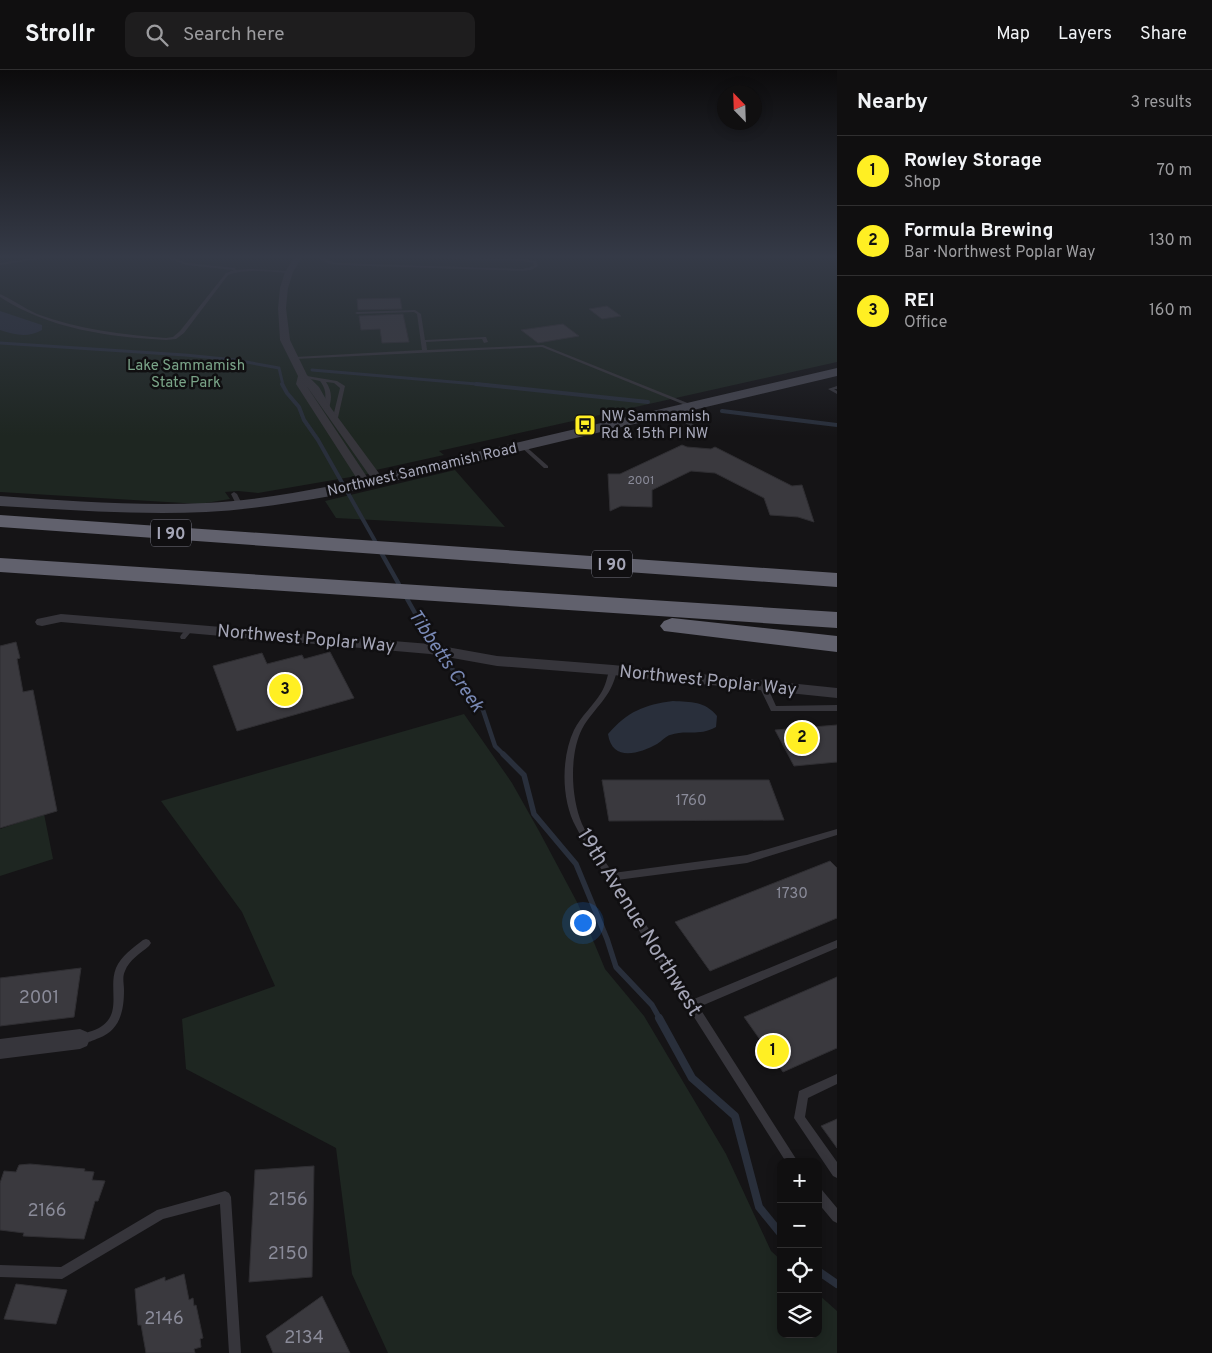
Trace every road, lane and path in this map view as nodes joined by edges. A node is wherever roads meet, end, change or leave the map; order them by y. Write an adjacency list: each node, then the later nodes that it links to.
1 (42, 316): 2 (lane)
2 (195, 316)
3 (282, 316): 10 (street)
4 (419, 316): 5 (lane)
5 (423, 341): 7 (lane); 9 (lane)
6 (478, 342): 7 (lane)
7 (486, 342): 8 (lane)
8 (489, 348): 9 (lane); 16 (lane)
9 (424, 352): 10 (lane)
10 (295, 358): 12 (street)
11 (837, 372): 16 (street, Northwest Sammamish Road)
12 (303, 376): 13 (lane); 17 (street); 23 (street)
13 (322, 380): 17 (lane); 19 (lane)
14 (837, 387): 15 (lane)
15 (837, 393)
16 (692, 406): 18 (street, Northwest Sammamish Road)
17 (326, 408): 19 (street)
18 (672, 411): 20 (lane); 21 (street, Northwest Sammamish Road)
19 (336, 421): 23 (street)
20 (698, 430)
21 (523, 446): 22 (lane); 23 (street, Northwest Sammamish Road)
22 (546, 468)
23 (366, 483): 24 (street, Northwest Sammamish Road)
24 (0, 501)
25 (0, 521): 27 (highway, I 90)
26 (0, 565): 28 (highway)
27 (833, 569)
28 (147, 573): 29 (highway)
29 (416, 597): 30 (highway, I 90); 32 (highway)
30 (837, 620)
31 (42, 622): 33 (street, Northwest Poplar Way)
32 (837, 644)
33 (613, 670): 34 (street, Northwest Poplar Way); 38 (lane, 19th Avenue Northwest)
34 (763, 686): 35 (street, Northwest Poplar Way); 36 (lane)
35 (837, 693)
36 (837, 708)
37 (837, 832): 38 (lane)
38 (610, 877): 41 (lane, 19th Avenue Northwest)
39 (146, 943): 42 (lane)
40 (837, 944): 41 (lane)
41 (692, 1005): 45 (lane, 19th Avenue Northwest)
42 (80, 1039): 43 (street)
43 (0, 1049)
44 (837, 1079): 46 (lane)
45 (790, 1158)
46 (837, 1172)
47 (822, 1199): 48 (lane)
48 (837, 1217)
49 (0, 1271): 50 (lane)
50 (235, 1353)

